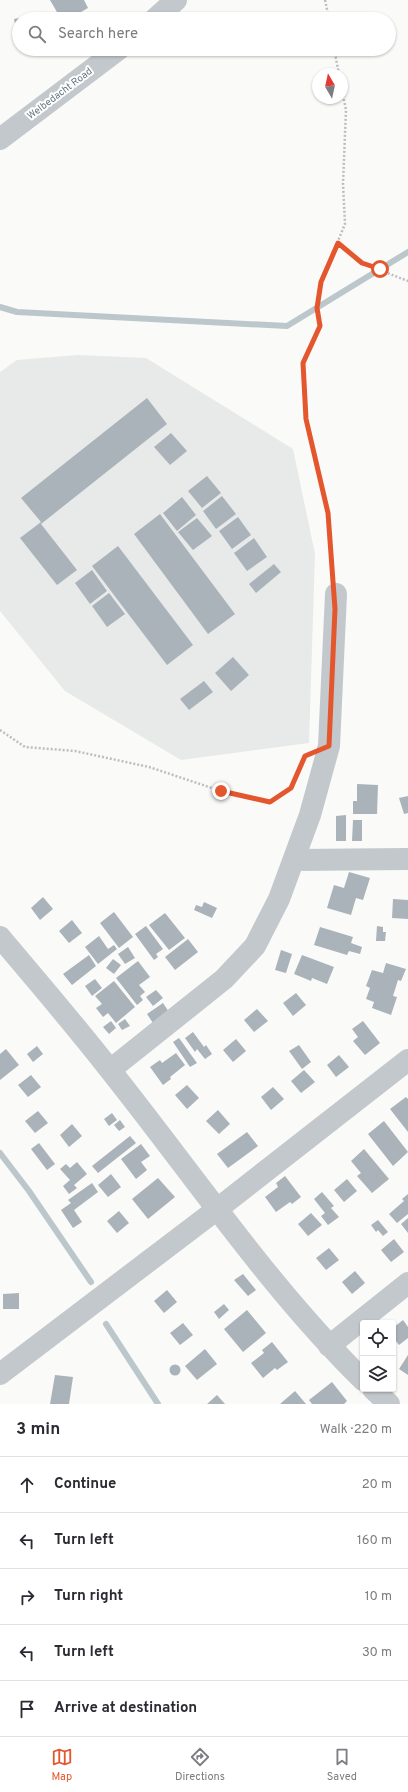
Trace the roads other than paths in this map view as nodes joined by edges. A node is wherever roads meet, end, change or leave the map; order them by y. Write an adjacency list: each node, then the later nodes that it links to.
1 (176, 0): 2 (street)
2 (163, 12)
3 (110, 56): 4 (street, Welbedacht Road)
4 (0, 139)
5 (336, 602): 7 (street)
6 (408, 859): 7 (street)
7 (294, 860): 10 (street)
8 (0, 937): 10 (street)
9 (408, 1060): 11 (street)
10 (110, 1070): 11 (street)
11 (216, 1210): 13 (street); 14 (street)
12 (408, 1283): 13 (street)
13 (329, 1346): 15 (street)
14 (0, 1374)
15 (360, 1377)
16 (375, 1392): 17 (street)
17 (389, 1404)

